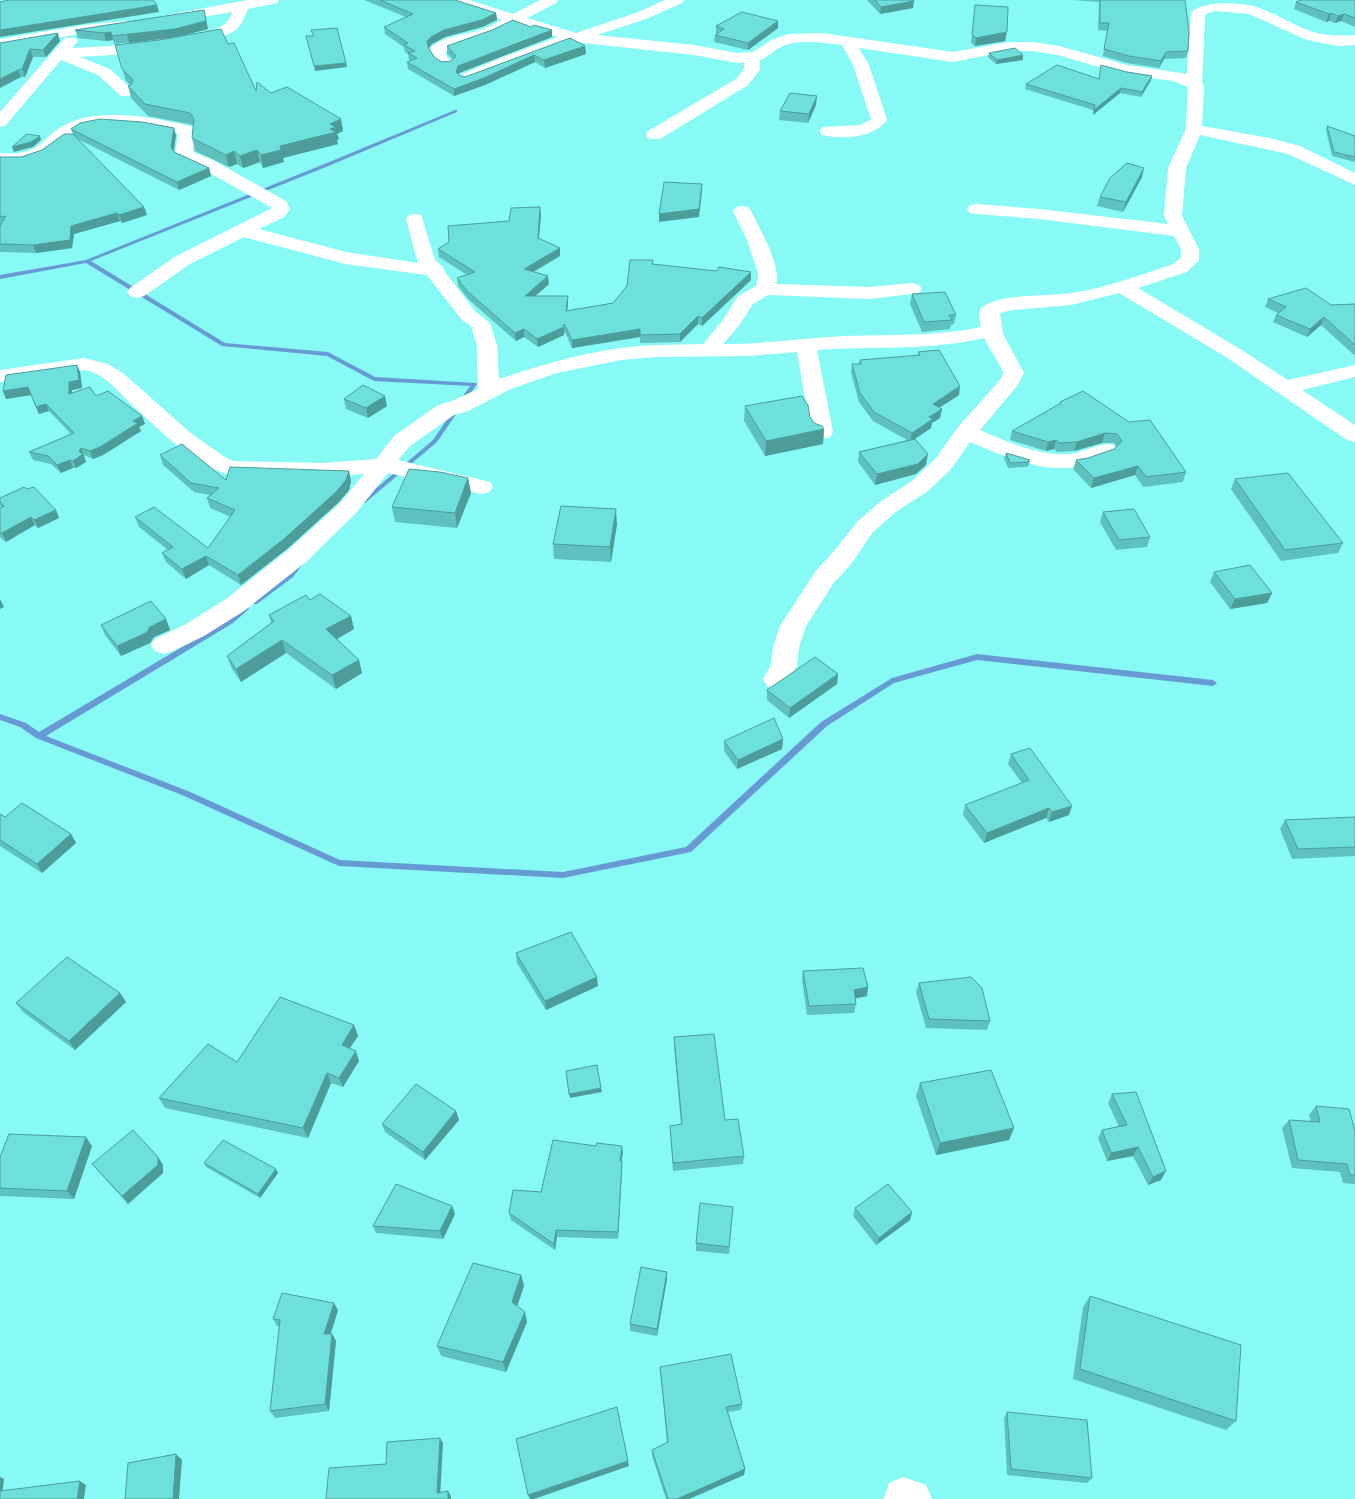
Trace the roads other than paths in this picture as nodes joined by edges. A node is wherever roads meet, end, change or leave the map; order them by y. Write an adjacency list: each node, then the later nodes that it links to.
1 (272, 0): 5 (street)
2 (454, 0): 6 (street)
3 (551, 0): 6 (street)
4 (677, 0): 10 (street)
5 (242, 6): 7 (street); 14 (street)
6 (517, 18): 10 (street); 16 (street)
7 (156, 21)
8 (141, 23): 9 (street)
9 (84, 29): 13 (street); 14 (street)
10 (575, 37): 15 (street); 17 (street)
11 (1355, 40): 18 (street)
12 (847, 41): 15 (street); 18 (street); 22 (street)
13 (0, 44)
14 (58, 54): 19 (street); 20 (street)
15 (752, 58): 23 (street)
16 (447, 64)
17 (466, 78)
18 (1194, 83): 21 (street)
19 (127, 93)
20 (0, 122)
21 (1194, 128): 25 (street); 30 (street)
22 (828, 131)
23 (654, 135)
24 (0, 158): 29 (street)
25 (1355, 180)
26 (976, 209): 30 (street)
27 (742, 211): 33 (street)
28 (415, 219): 31 (street)
29 (244, 231): 31 (street); 35 (street)
30 (1180, 231): 32 (street)
31 (436, 271): 42 (street)
32 (1122, 287): 36 (street); 41 (street)
33 (764, 289): 34 (street); 38 (street)
34 (912, 289)
35 (137, 292)
36 (992, 330): 37 (street); 44 (street)
37 (806, 344): 38 (street); 43 (street)
38 (708, 350): 42 (street)
39 (1355, 370): 41 (street)
40 (0, 376): 47 (street)
41 (1283, 388): 45 (street)
42 (488, 391): 47 (street)
43 (822, 432)
44 (966, 432): 46 (street); 50 (street)
45 (1355, 435)
46 (1106, 450)
47 (382, 465): 48 (street); 49 (street)
48 (482, 487)
49 (164, 645)
50 (776, 679)

